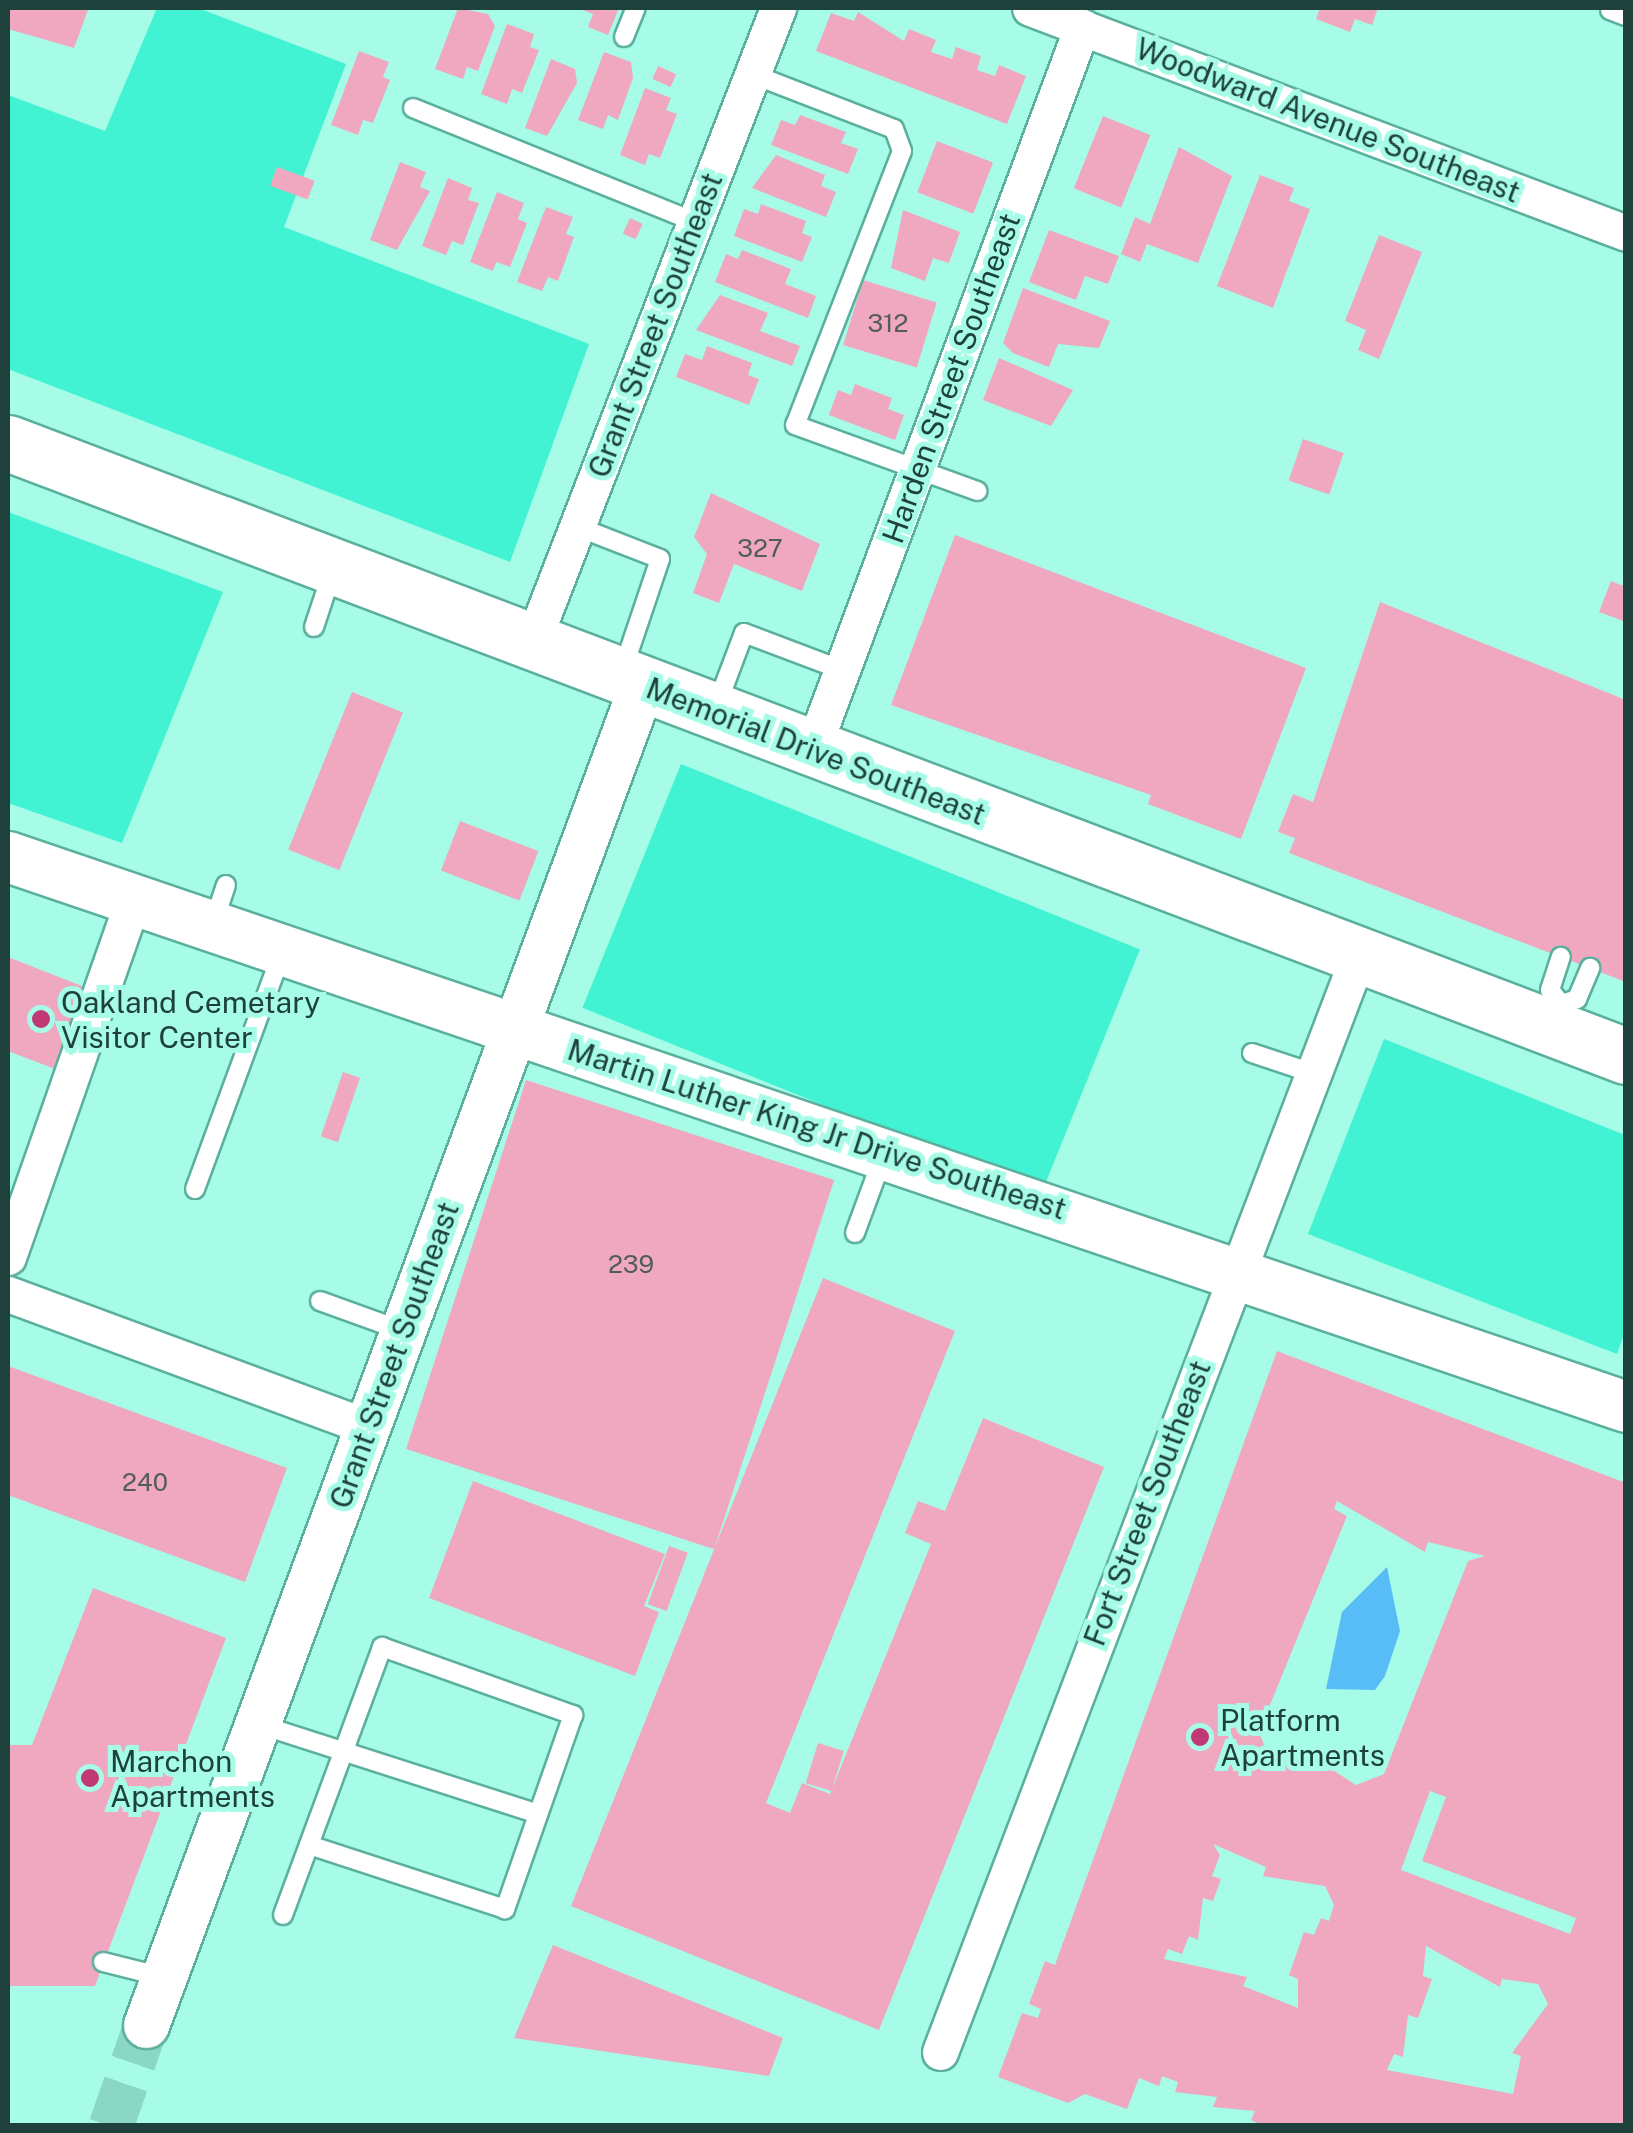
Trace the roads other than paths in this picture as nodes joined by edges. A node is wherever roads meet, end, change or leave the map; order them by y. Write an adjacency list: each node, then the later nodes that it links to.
1 (636, 8): 5 (lane)
2 (778, 8): 6 (street, Grant Street Southeast)
3 (1030, 8): 4 (street, Woodward Avenue Southeast)
4 (1086, 17): 9 (street, Woodward Avenue Southeast); 11 (street, Harden Street Southeast)
5 (624, 38)
6 (752, 74): 8 (street, Grant Street Southeast); 11 (lane)
7 (412, 108): 8 (lane)
8 (695, 222): 13 (street, Grant Street Southeast)
9 (1626, 233)
10 (8, 443): 14 (main road, Memorial Drive Southeast)
11 (917, 469): 12 (lane); 17 (street, Harden Street Southeast)
12 (977, 492)
13 (578, 527): 16 (street, Grant Street Southeast); 18 (lane)
14 (334, 568): 15 (lane); 16 (main road, Memorial Drive Southeast)
15 (314, 626)
16 (532, 643): 18 (main road, Memorial Drive Southeast)
17 (842, 670): 19 (lane); 20 (street, Harden Street Southeast)
18 (631, 681): 19 (main road, Memorial Drive Southeast); 28 (street, Grant Street Southeast)
19 (714, 712): 20 (main road, Memorial Drive Southeast)
20 (812, 750): 24 (main road, Memorial Drive Southeast)
21 (8, 858): 22 (main road, Martin Luther King Jr Drive Southeast)
22 (132, 903): 23 (main road, Martin Luther King Jr Drive Southeast); 35 (street)
23 (282, 952): 28 (main road, Martin Luther King Jr Drive Southeast); 33 (lane)
24 (1358, 957): 27 (main road, Memorial Drive Southeast); 31 (street, Fort Street Southeast)
25 (1561, 957): 27 (lane)
26 (1590, 968): 27 (lane)
27 (1556, 1016): 30 (main road, Memorial Drive Southeast)
28 (515, 1029): 32 (main road, Martin Luther King Jr Drive Southeast); 39 (street, Grant Street Southeast)
29 (1252, 1053): 31 (lane)
30 (1626, 1056)
31 (1312, 1074): 36 (street, Fort Street Southeast)
32 (884, 1152): 34 (lane); 36 (main road, Martin Luther King Jr Drive Southeast)
33 (195, 1189)
34 (855, 1233)
35 (8, 1257)
36 (1235, 1268): 40 (main road, Martin Luther King Jr Drive Southeast); 50 (street, Fort Street Southeast)
37 (8, 1294): 41 (street)
38 (320, 1301): 39 (lane)
39 (403, 1331): 41 (street, Grant Street Southeast)
40 (1626, 1406)
41 (367, 1428): 42 (street, Grant Street Southeast)
42 (258, 1724): 43 (lane); 48 (street, Grant Street Southeast)
43 (345, 1749): 44 (lane); 44 (lane); 45 (lane)
44 (538, 1814): 45 (lane)
45 (309, 1846): 46 (lane)
46 (283, 1914)
47 (103, 1962): 48 (lane)
48 (164, 1977): 49 (street, Grant Street Southeast)
49 (146, 2025)
50 (940, 2052)

